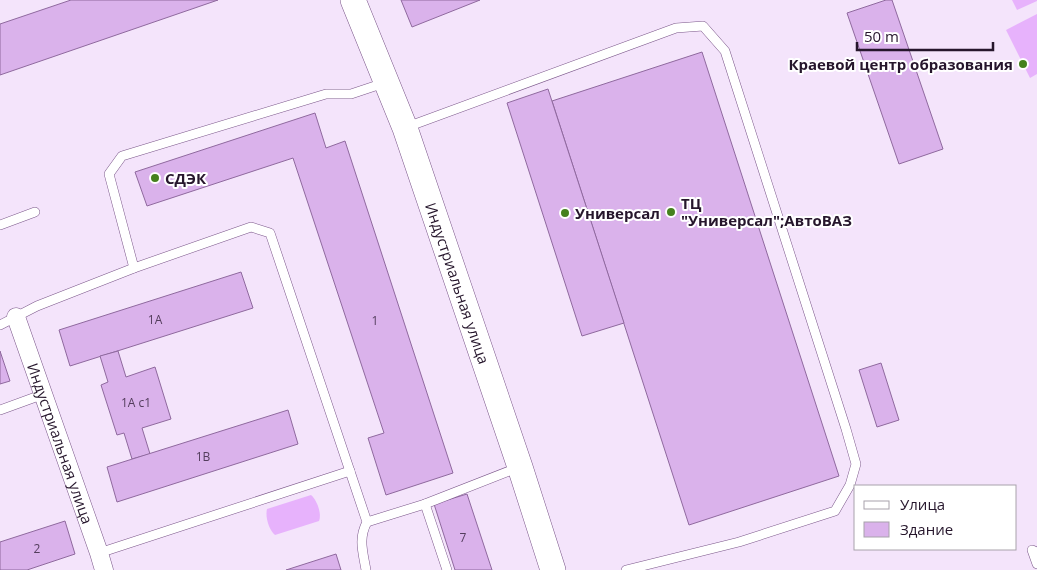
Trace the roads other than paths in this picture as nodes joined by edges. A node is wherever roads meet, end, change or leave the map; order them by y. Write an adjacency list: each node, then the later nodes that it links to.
1 (353, 0): 2 (main road, Индустриальная улица)
2 (387, 82): 3 (main road, Индустриальная улица); 6 (lane)
3 (405, 128): 11 (main road, Индустриальная улица); 22 (lane)
4 (35, 212): 5 (lane)
5 (0, 225)
6 (134, 268): 7 (lane); 12 (lane)
7 (16, 318): 8 (lane); 9 (street, Индустриальная улица)
8 (0, 325)
9 (44, 394): 10 (lane); 16 (street, Индустриальная улица)
10 (0, 410)
11 (520, 467): 13 (lane); 21 (main road, Индустриальная улица)
12 (350, 471): 14 (lane); 16 (lane)
13 (425, 504): 14 (lane); 20 (lane)
14 (367, 522): 19 (lane)
15 (1037, 552): 17 (lane)
16 (99, 553): 18 (street, Индустриальная улица)
17 (1037, 564)
18 (104, 570)
19 (366, 570)
20 (447, 570)
21 (554, 570)
22 (626, 570)

